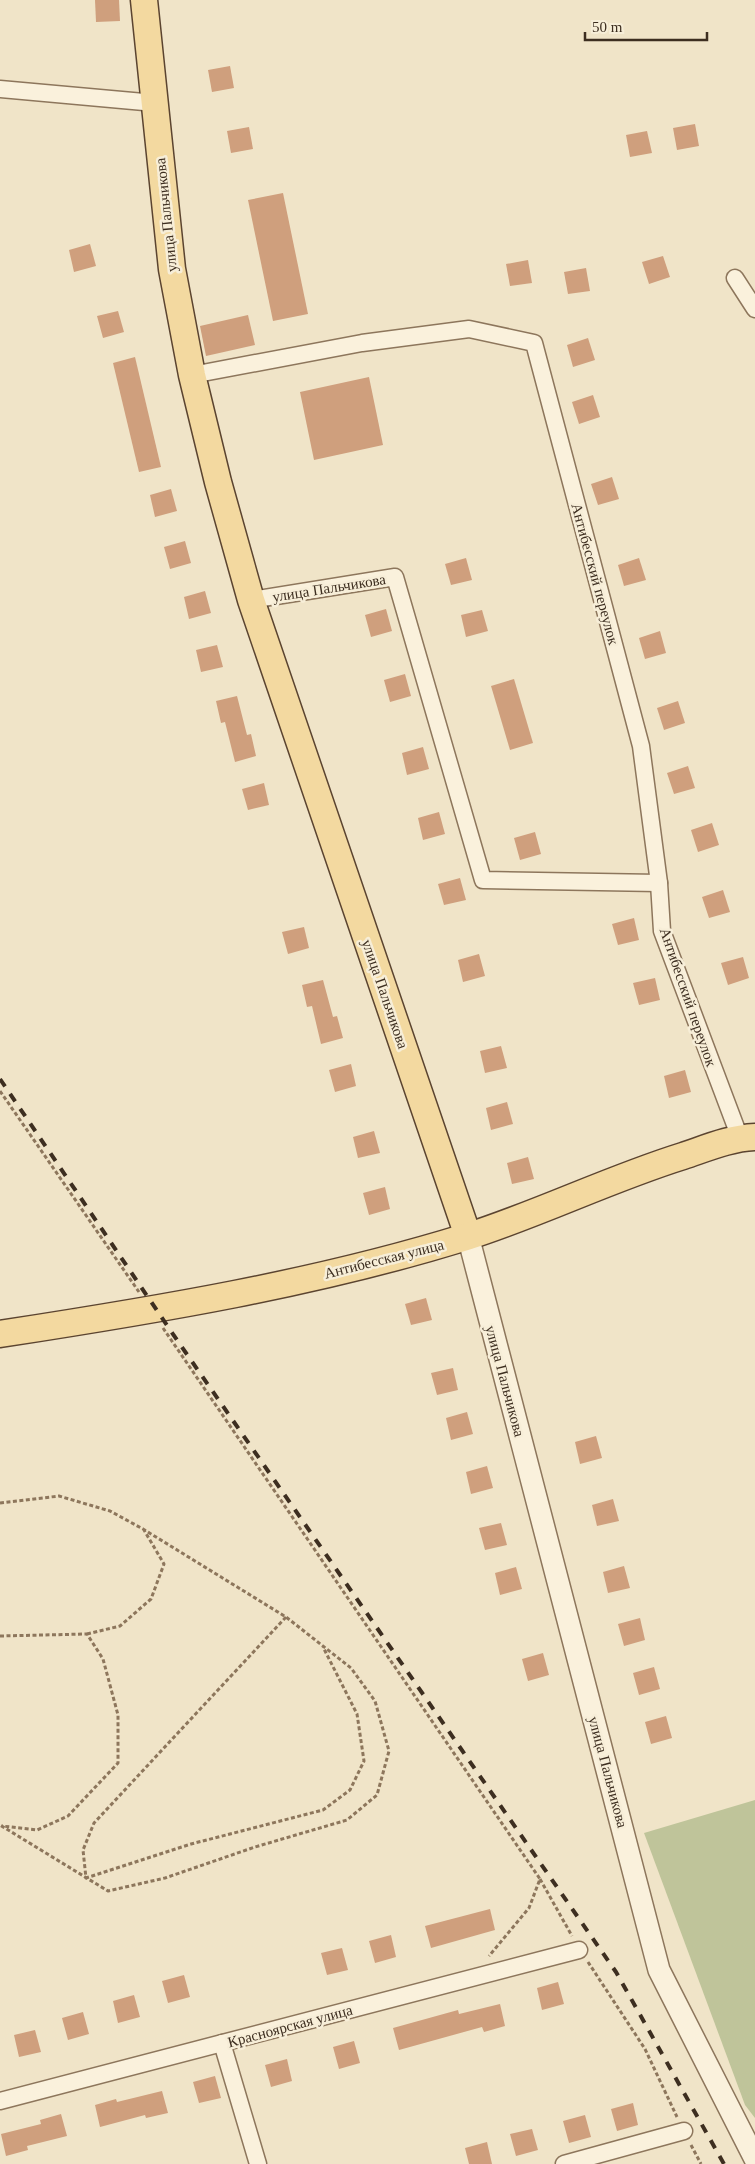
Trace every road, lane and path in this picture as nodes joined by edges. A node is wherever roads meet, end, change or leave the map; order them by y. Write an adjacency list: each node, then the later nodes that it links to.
1 (144, 0): 3 (main road, улица Пальчикова)
2 (0, 89): 3 (street)
3 (154, 103): 6 (main road, улица Пальчикова)
4 (735, 278): 5 (street)
5 (755, 309)
6 (192, 375): 7 (main road, улица Пальчикова); 8 (street, Антибесский переулок)
7 (251, 600): 8 (street, улица Пальчикова); 11 (main road, улица Пальчикова)
8 (659, 883): 10 (street, Антибесский переулок)
9 (0, 1091): 12 (path)
10 (747, 1138): 11 (main road, Антибесская улица)
11 (468, 1236): 12 (main road, Антибесская улица); 28 (street, улица Пальчикова)
12 (151, 1311): 13 (main road, Антибесская улица); 22 (path)
13 (0, 1334)
14 (0, 1503): 15 (path)
15 (143, 1529): 16 (path); 17 (path)
16 (286, 1617): 19 (path); 21 (path)
17 (87, 1634): 18 (path); 20 (path)
18 (0, 1636)
19 (322, 1645): 21 (path); 21 (path)
20 (0, 1826): 21 (path)
21 (86, 1878)
22 (540, 1879): 23 (path); 24 (path)
23 (579, 1950): 24 (street, Красноярская улица); 27 (path)
24 (471, 1978): 25 (street, Красноярская улица)
25 (222, 2043): 26 (street, Красноярская улица); 29 (street)
26 (0, 2101)
27 (684, 2131): 30 (street); 31 (path)
28 (755, 2159)
29 (258, 2164)
30 (564, 2164)
31 (701, 2164)

